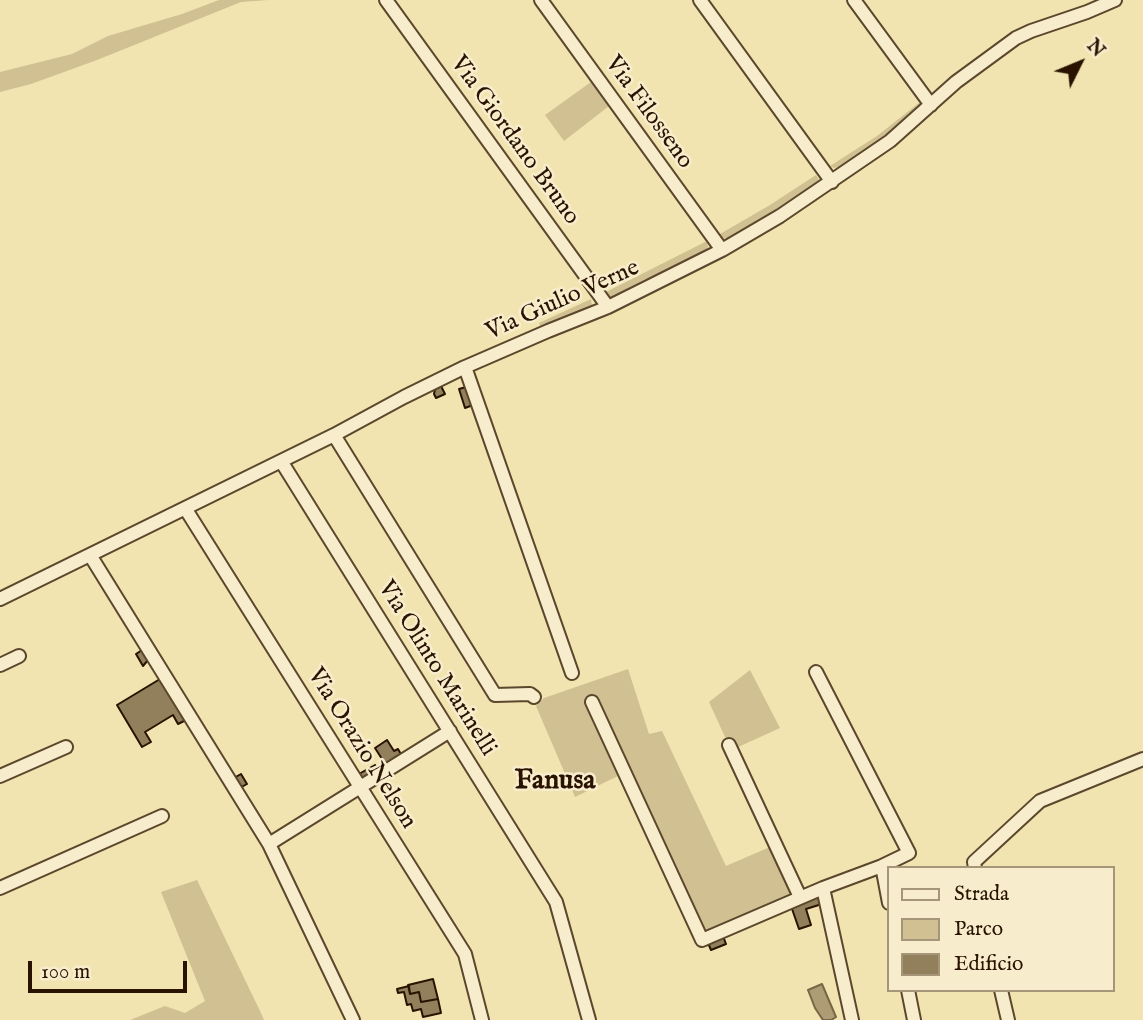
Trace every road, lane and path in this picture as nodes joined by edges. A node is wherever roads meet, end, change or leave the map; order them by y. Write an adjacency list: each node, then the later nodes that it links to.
1 (386, 0): 9 (street, Via Giordano Bruno)
2 (541, 0): 8 (street, Via Filosseno)
3 (700, 0): 7 (street)
4 (854, 0): 6 (street)
5 (1115, 0): 6 (street, Via Giulio Verne)
6 (931, 105): 7 (street, Via Giulio Verne)
7 (832, 182): 8 (street, Via Giulio Verne)
8 (722, 250): 9 (street, Via Giulio Verne)
9 (608, 307): 10 (street, Via Giulio Verne)
10 (465, 368): 11 (street, Via Giulio Verne); 19 (street)
11 (334, 435): 12 (street, Via Giulio Verne); 20 (street)
12 (281, 461): 13 (street, Via Giulio Verne); 22 (street, Via Olinto Marinelli)
13 (185, 508): 14 (street, Via Giulio Verne); 27 (street, Via Orazio Nelson)
14 (90, 555): 15 (street, Via Giulio Verne); 29 (street)
15 (0, 599)
16 (19, 656): 17 (street)
17 (0, 665)
18 (816, 672): 30 (street)
19 (572, 673)
20 (534, 696)
21 (592, 702): 34 (street)
22 (450, 731): 27 (street); 40 (street, Via Olinto Marinelli)
23 (729, 745): 34 (street)
24 (66, 747): 26 (street)
25 (1143, 759): 31 (street)
26 (0, 776)
27 (360, 788): 29 (street); 39 (street, Via Orazio Nelson)
28 (162, 816): 32 (street)
29 (269, 844): 38 (street)
30 (882, 866): 33 (street); 35 (street)
31 (972, 866)
32 (0, 888)
33 (823, 888): 34 (street); 41 (street)
34 (800, 897)
35 (888, 898)
36 (908, 992): 42 (street)
37 (1001, 992): 43 (street)
38 (353, 1020)
39 (482, 1020)
40 (589, 1020)
41 (852, 1020)
42 (914, 1020)
43 (1008, 1020)

